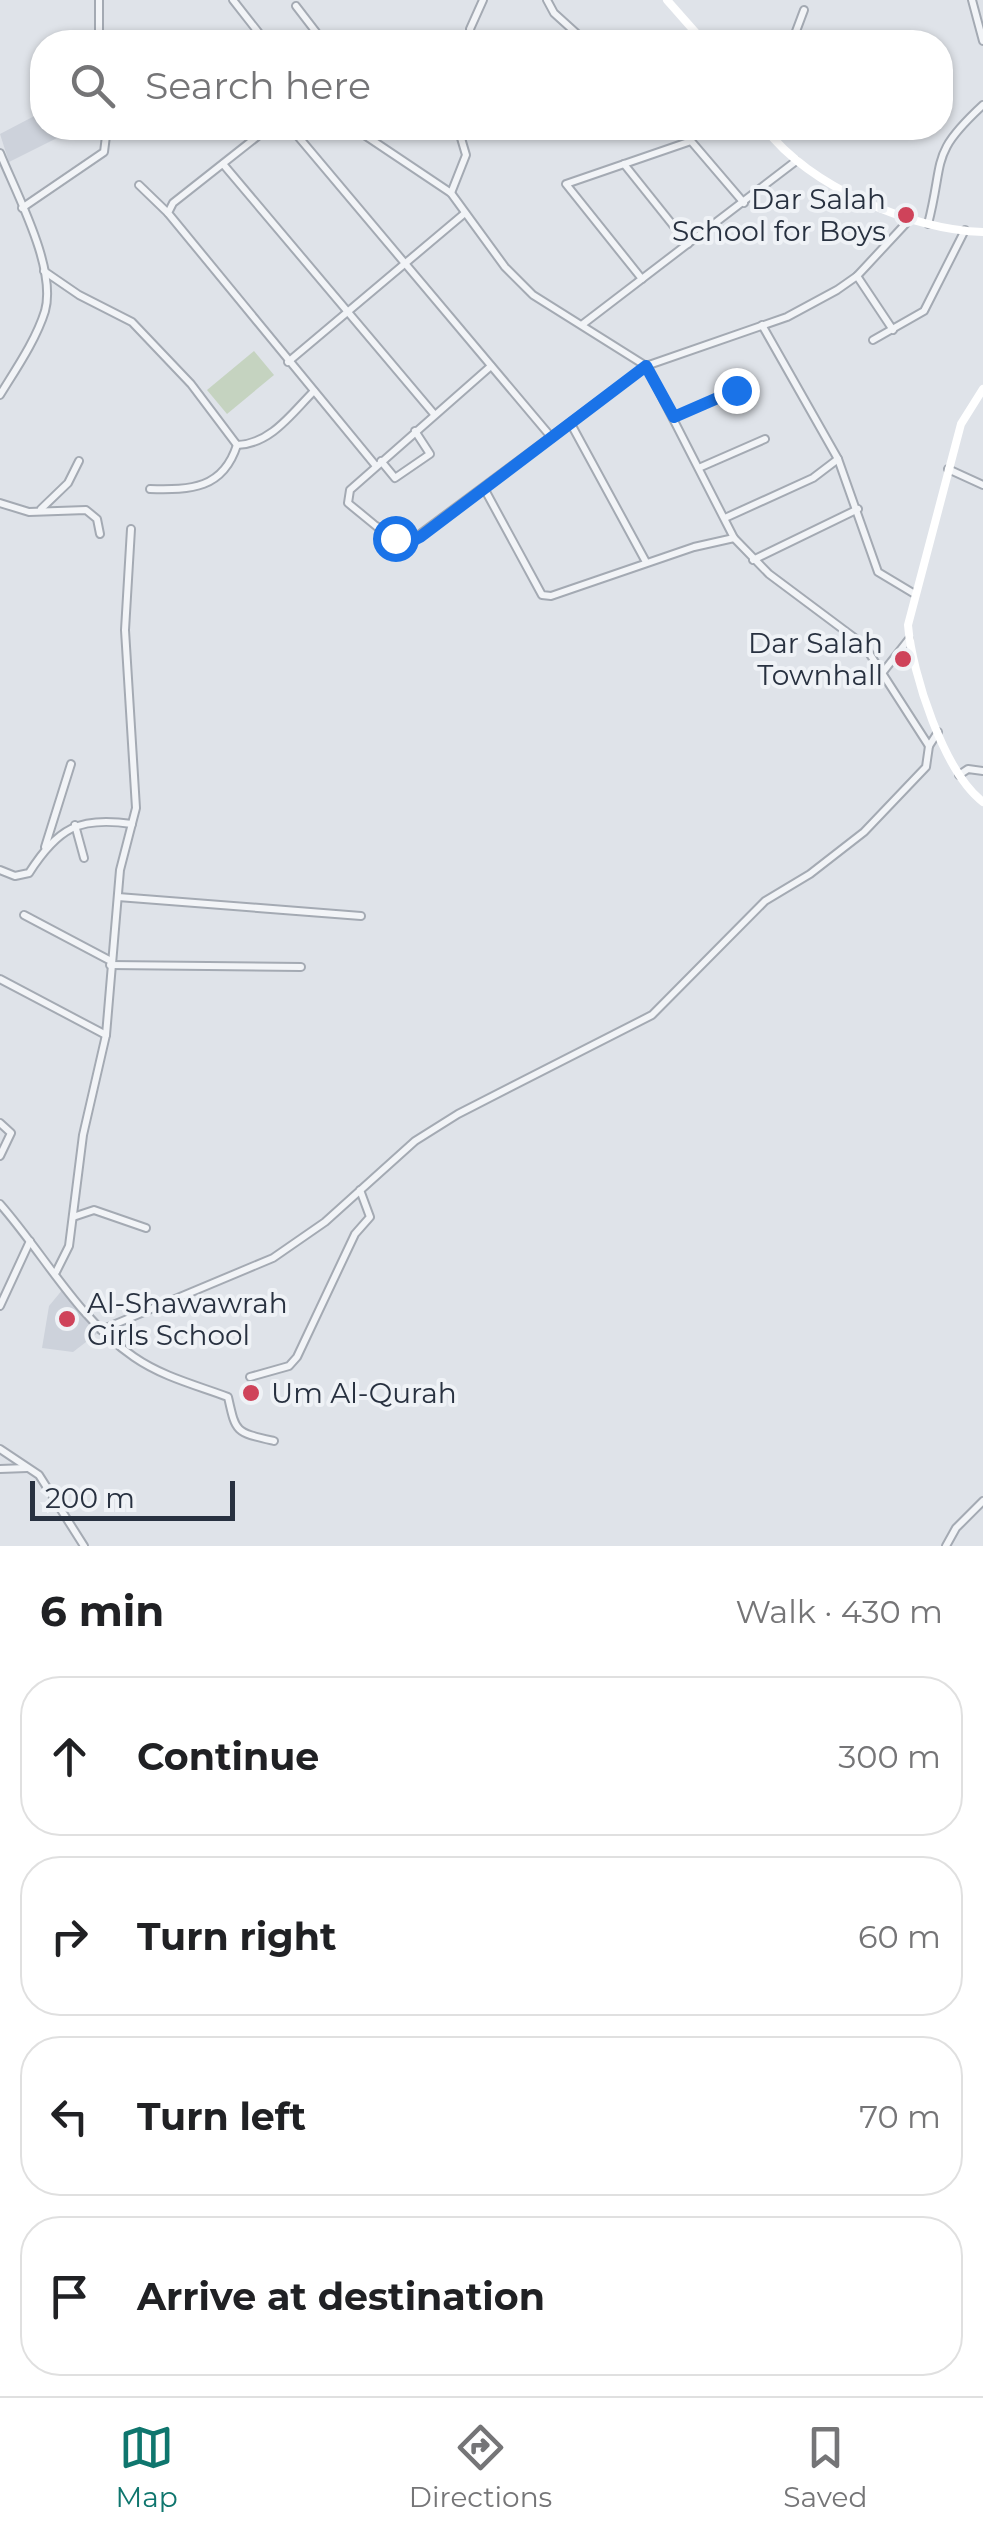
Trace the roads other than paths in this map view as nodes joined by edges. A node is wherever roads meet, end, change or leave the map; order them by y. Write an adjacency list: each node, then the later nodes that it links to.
1 (99, 0): 10 (street)
2 (234, 0): 11 (street)
3 (483, 0): 13 (street)
4 (547, 0): 14 (street)
5 (667, 0): 15 (street)
6 (983, 2): 7 (street)
7 (973, 3): 17 (street)
8 (296, 6): 12 (street)
9 (804, 10): 16 (street)
10 (99, 30)
11 (257, 30)
12 (314, 30)
13 (470, 30)
14 (572, 30)
15 (693, 30)
16 (796, 30)
17 (983, 41)
18 (983, 105): 19 (street)
19 (953, 137)
20 (106, 140): 34 (street)
21 (252, 140): 29 (street)
22 (301, 140): 42 (street)
23 (372, 140): 32 (street)
24 (462, 140): 32 (street)
25 (777, 140): 28 (street)
26 (950, 140): 38 (street)
27 (0, 153): 34 (street)
28 (796, 160): 33 (street); 37 (street)
29 (223, 164): 35 (street); 46 (street)
30 (624, 164): 33 (street); 41 (street); 45 (street)
31 (139, 185): 35 (street)
32 (450, 192): 36 (street)
33 (744, 203): 41 (street)
34 (22, 208): 43 (street)
35 (168, 213): 51 (street)
36 (465, 214): 42 (street); 47 (street)
37 (911, 218): 38 (street); 44 (street)
38 (928, 224): 39 (street)
39 (964, 230): 40 (street); 49 (street)
40 (983, 232)
41 (688, 244): 45 (street)
42 (405, 263): 46 (street); 52 (street)
43 (44, 271): 57 (street); 64 (street)
44 (856, 276): 48 (street); 49 (street)
45 (642, 279): 47 (street)
46 (348, 314): 51 (street); 58 (street)
47 (582, 324): 53 (street)
48 (762, 325): 53 (street); 65 (street)
49 (893, 330): 50 (street)
50 (873, 340)
51 (288, 362): 55 (street)
52 (491, 366): 58 (street); 62 (street)
53 (646, 366): 59 (street); 60 (street)
54 (983, 389): 69 (street)
55 (314, 390): 64 (street); 67 (street)
56 (736, 390): 59 (street)
57 (0, 395)
58 (434, 414): 61 (street)
59 (674, 417): 68 (street)
60 (571, 424): 62 (street); 81 (street)
61 (416, 431): 67 (street); 67 (street)
62 (552, 438): 72 (street)
63 (765, 439): 68 (street)
64 (237, 445): 71 (street)
65 (838, 458): 74 (street); 76 (street)
66 (79, 461): 75 (street)
67 (378, 464): 72 (street)
68 (700, 468): 76 (street)
69 (947, 468): 70 (street); 82 (street)
70 (983, 485)
71 (150, 489)
72 (486, 490): 81 (street)
73 (0, 504): 75 (street)
74 (858, 509): 80 (street); 82 (street)
75 (40, 510): 78 (street)
76 (725, 518): 79 (street)
77 (131, 529): 91 (street)
78 (100, 534)
79 (734, 538): 80 (street); 81 (street)
80 (754, 560): 84 (street)
81 (646, 562)
82 (912, 594): 83 (street)
83 (909, 639): 84 (street); 85 (street)
84 (882, 672): 86 (street)
85 (939, 730): 86 (street); 89 (street)
86 (929, 746): 105 (street)
87 (71, 764): 93 (street)
88 (983, 771): 89 (street)
89 (958, 775): 90 (street)
90 (983, 802)
91 (132, 824): 92 (street); 96 (street)
92 (75, 825): 93 (street); 94 (street)
93 (46, 847): 95 (street)
94 (84, 858)
95 (0, 870)
96 (118, 898): 98 (street); 99 (street)
97 (24, 915): 99 (street)
98 (361, 916)
99 (109, 962): 100 (street); 102 (street)
100 (301, 967)
101 (0, 979): 102 (street)
102 (106, 1035): 107 (street)
103 (0, 1124): 104 (street)
104 (0, 1156)
105 (360, 1190): 112 (street); 113 (street)
106 (0, 1204): 109 (street)
107 (73, 1217): 108 (street); 110 (street)
108 (146, 1228)
109 (30, 1240): 110 (street); 111 (street)
110 (56, 1272): 112 (street)
111 (0, 1306)
112 (101, 1330): 114 (street)
113 (250, 1377)
114 (274, 1441)
115 (0, 1449): 117 (street)
116 (0, 1468): 117 (street)
117 (29, 1468): 119 (street)
118 (983, 1501): 120 (street)
119 (84, 1546)
120 (946, 1546)

